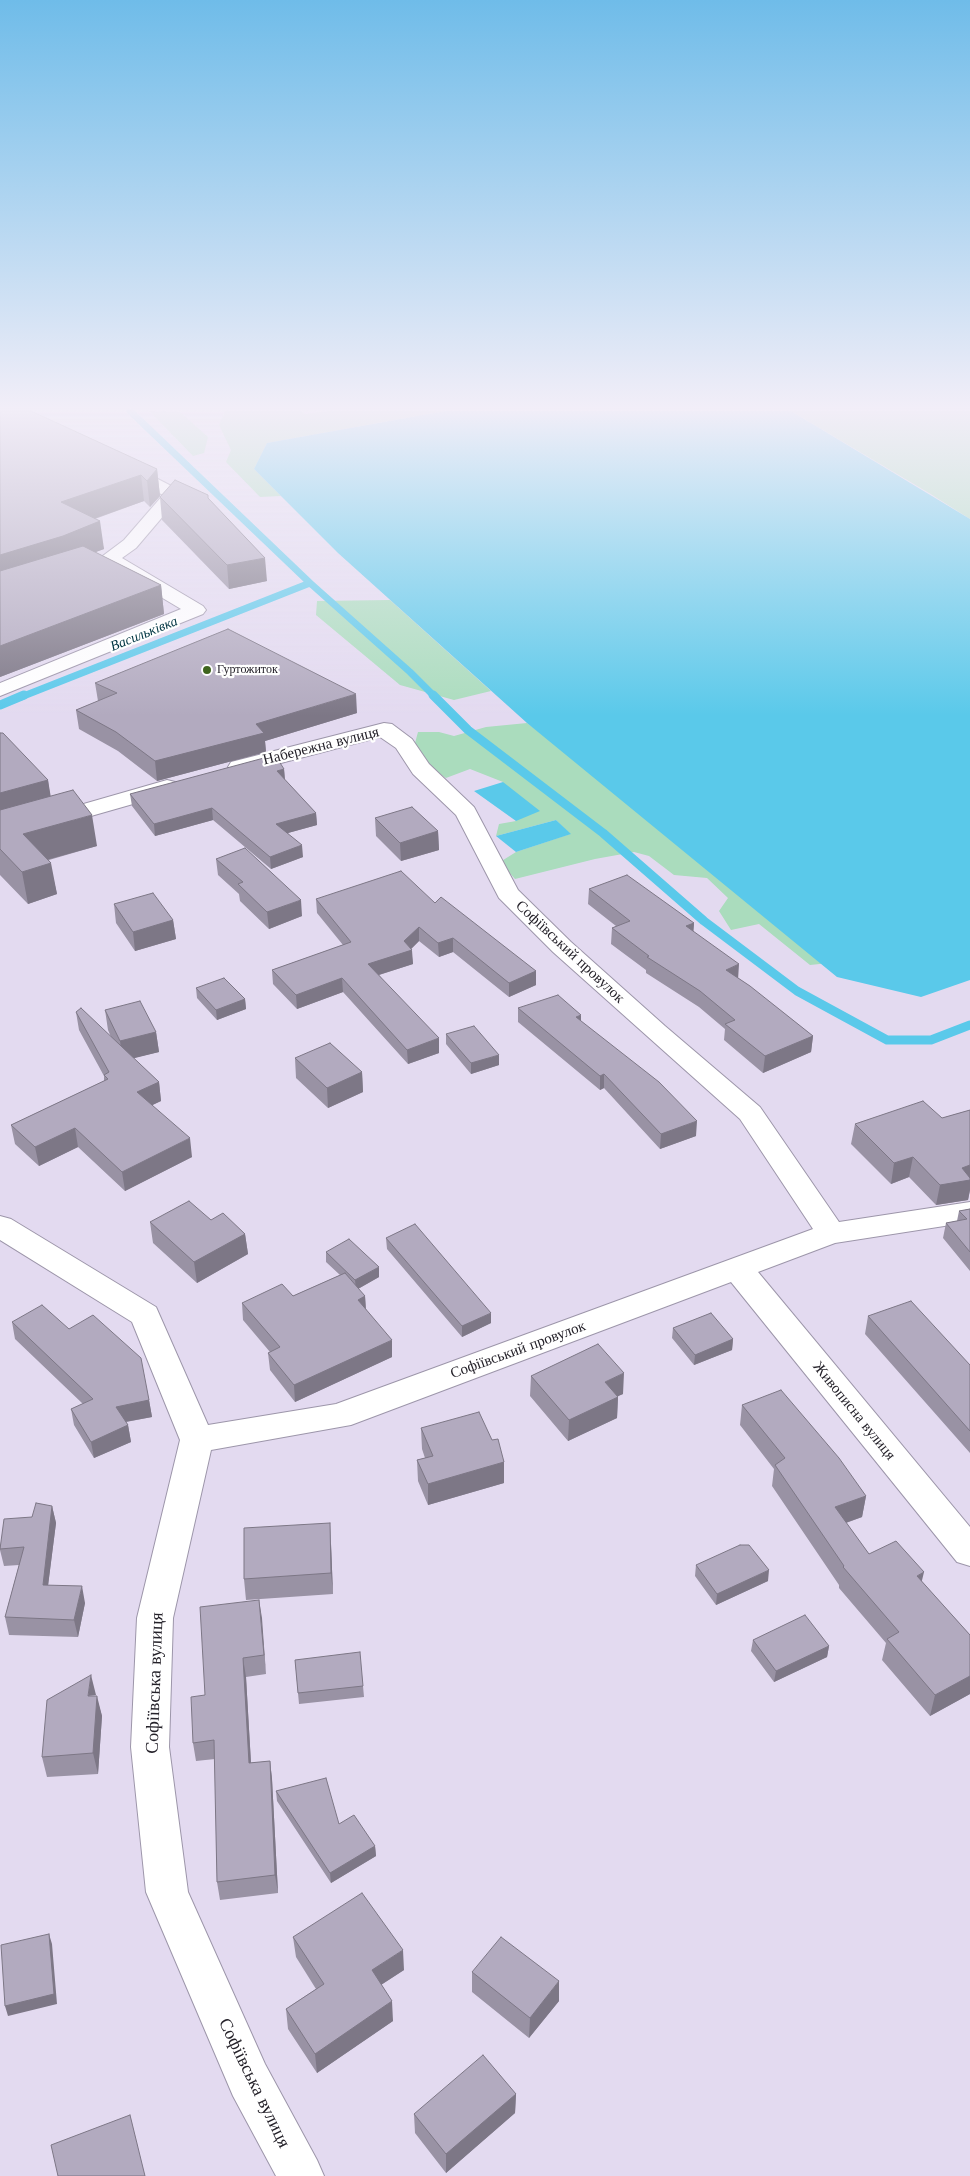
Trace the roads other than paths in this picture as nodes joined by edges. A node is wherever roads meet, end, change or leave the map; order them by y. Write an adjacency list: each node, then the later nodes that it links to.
1 (156, 513): 2 (street)
2 (109, 558): 3 (street); 4 (street)
3 (91, 564)
4 (0, 690)
5 (224, 771): 8 (street, Набережна вулиця)
6 (186, 782): 7 (street)
7 (0, 835)
8 (508, 893): 11 (street, Софіївський провулок)
9 (970, 1212): 11 (street, Софіївський провулок)
10 (0, 1226): 13 (street)
11 (831, 1233): 12 (street, Софіївський провулок)
12 (738, 1269): 13 (street, Софіївський провулок); 14 (street, Живописна вулиця)
13 (197, 1440): 15 (street, Софіївська вулиця)
14 (970, 1552)
15 (301, 2176)

